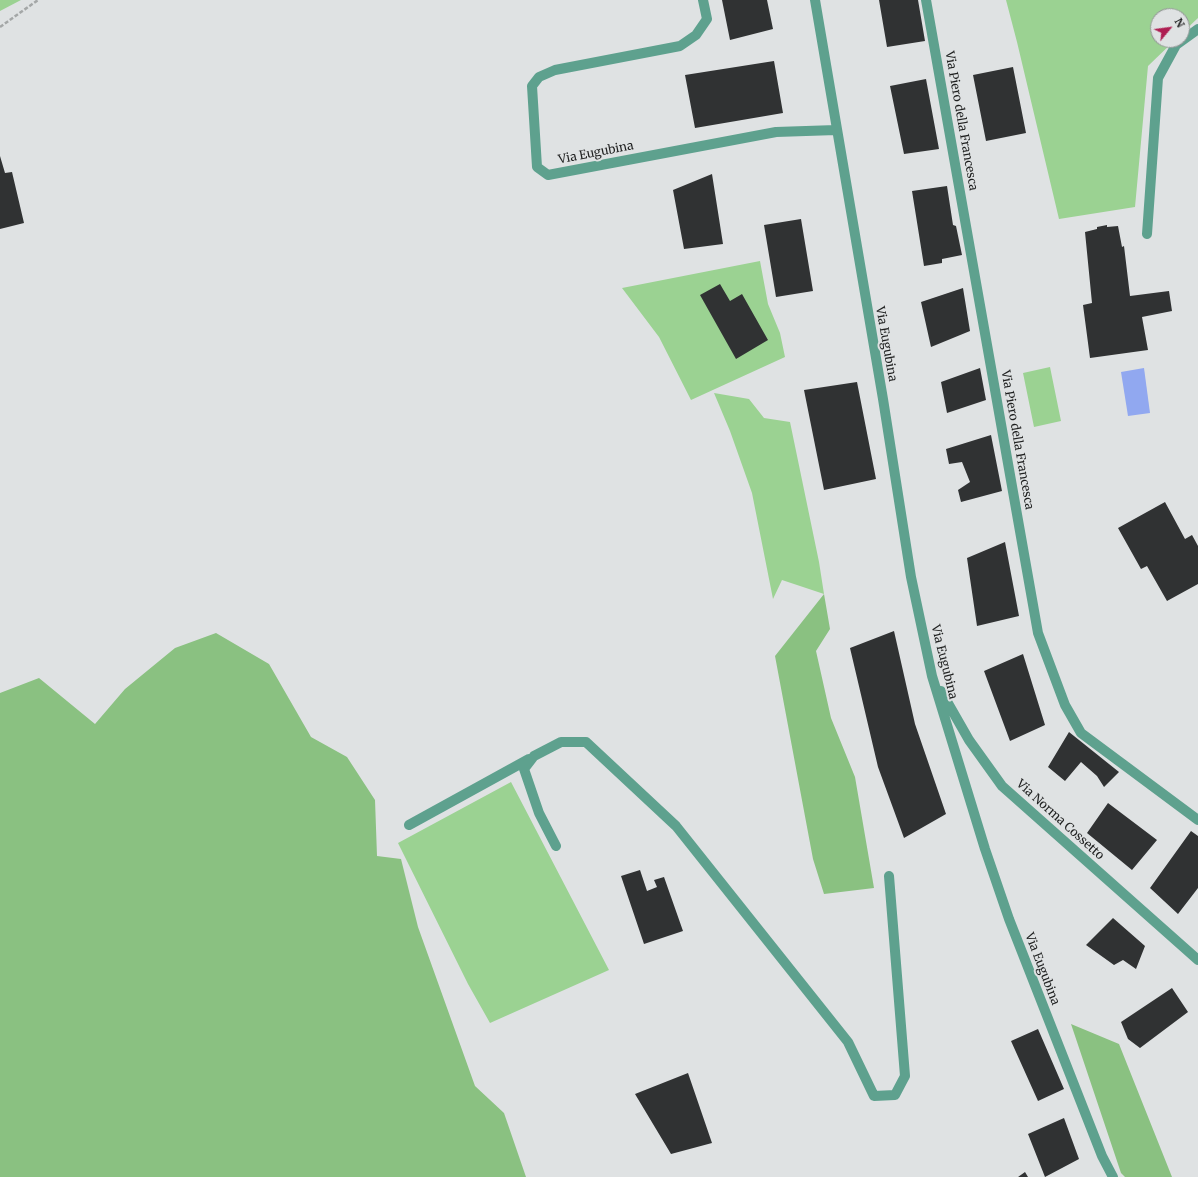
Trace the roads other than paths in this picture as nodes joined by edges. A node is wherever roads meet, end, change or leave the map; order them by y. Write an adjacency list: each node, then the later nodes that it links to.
1 (703, 0): 5 (street, Via Eugubina)
2 (815, 0): 5 (street, Via Eugubina)
3 (926, 0): 9 (street, Via Piero della Francesca)
4 (1198, 29): 6 (street)
5 (836, 130): 7 (street, Via Eugubina)
6 (1147, 234)
7 (932, 676): 13 (street, Via Norma Cossetto); 14 (street, Via Eugubina)
8 (534, 756): 10 (street); 11 (street); 12 (street)
9 (1198, 820)
10 (409, 825)
11 (556, 846)
12 (888, 876)
13 (1198, 960)
14 (1113, 1177)

